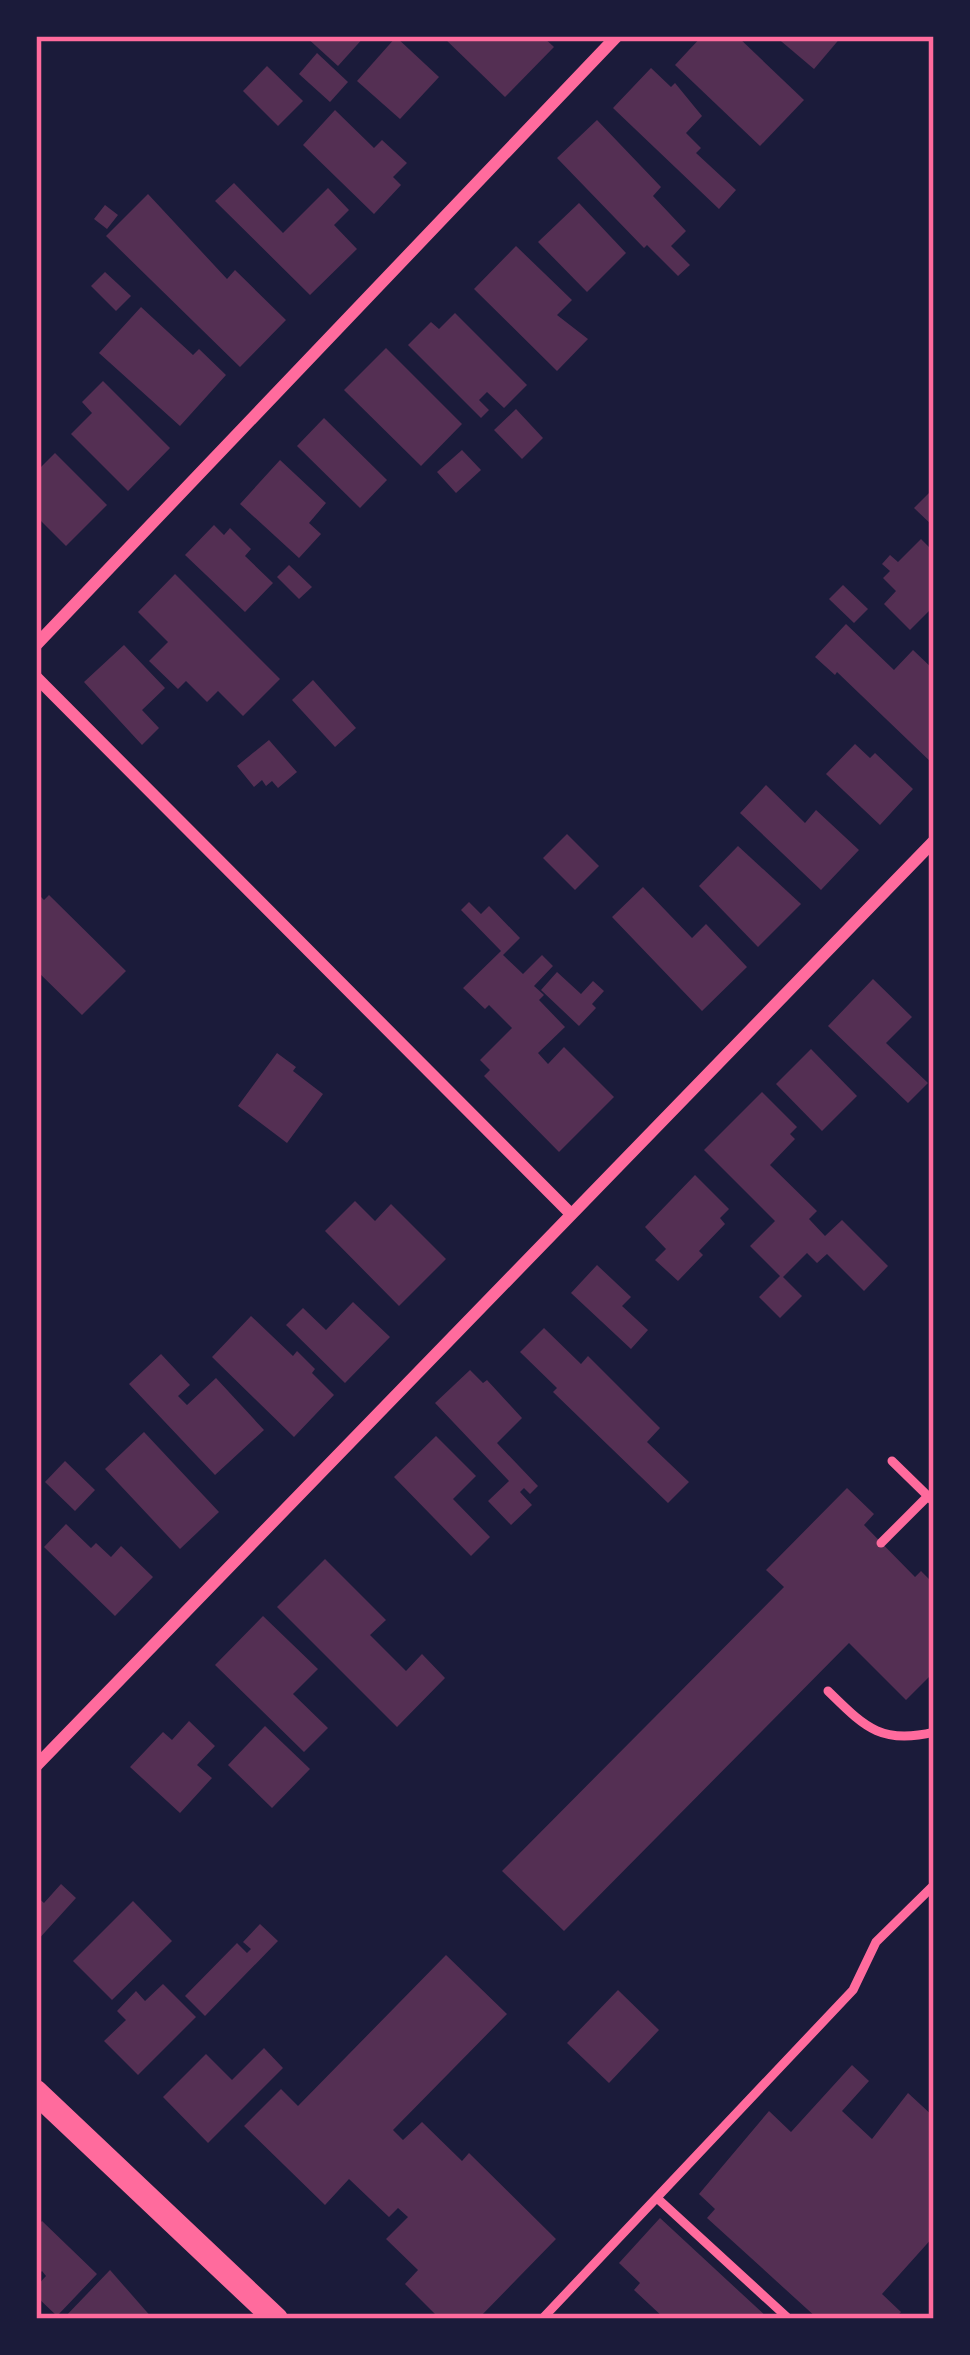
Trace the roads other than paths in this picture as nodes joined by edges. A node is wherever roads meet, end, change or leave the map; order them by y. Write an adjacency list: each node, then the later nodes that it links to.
1 (617, 36): 2 (street)
2 (36, 645)
3 (36, 677): 5 (street)
4 (934, 841): 5 (street)
5 (571, 1214): 11 (street)
6 (892, 1461): 7 (lane)
7 (931, 1499): 8 (lane)
8 (881, 1543)
9 (828, 1690): 10 (lane)
10 (934, 1732)
11 (36, 1766)
12 (934, 1885): 14 (lane)
13 (36, 2092): 15 (main road)
14 (657, 2198): 16 (lane); 17 (lane)
15 (275, 2319)
16 (542, 2319)
17 (789, 2319)

